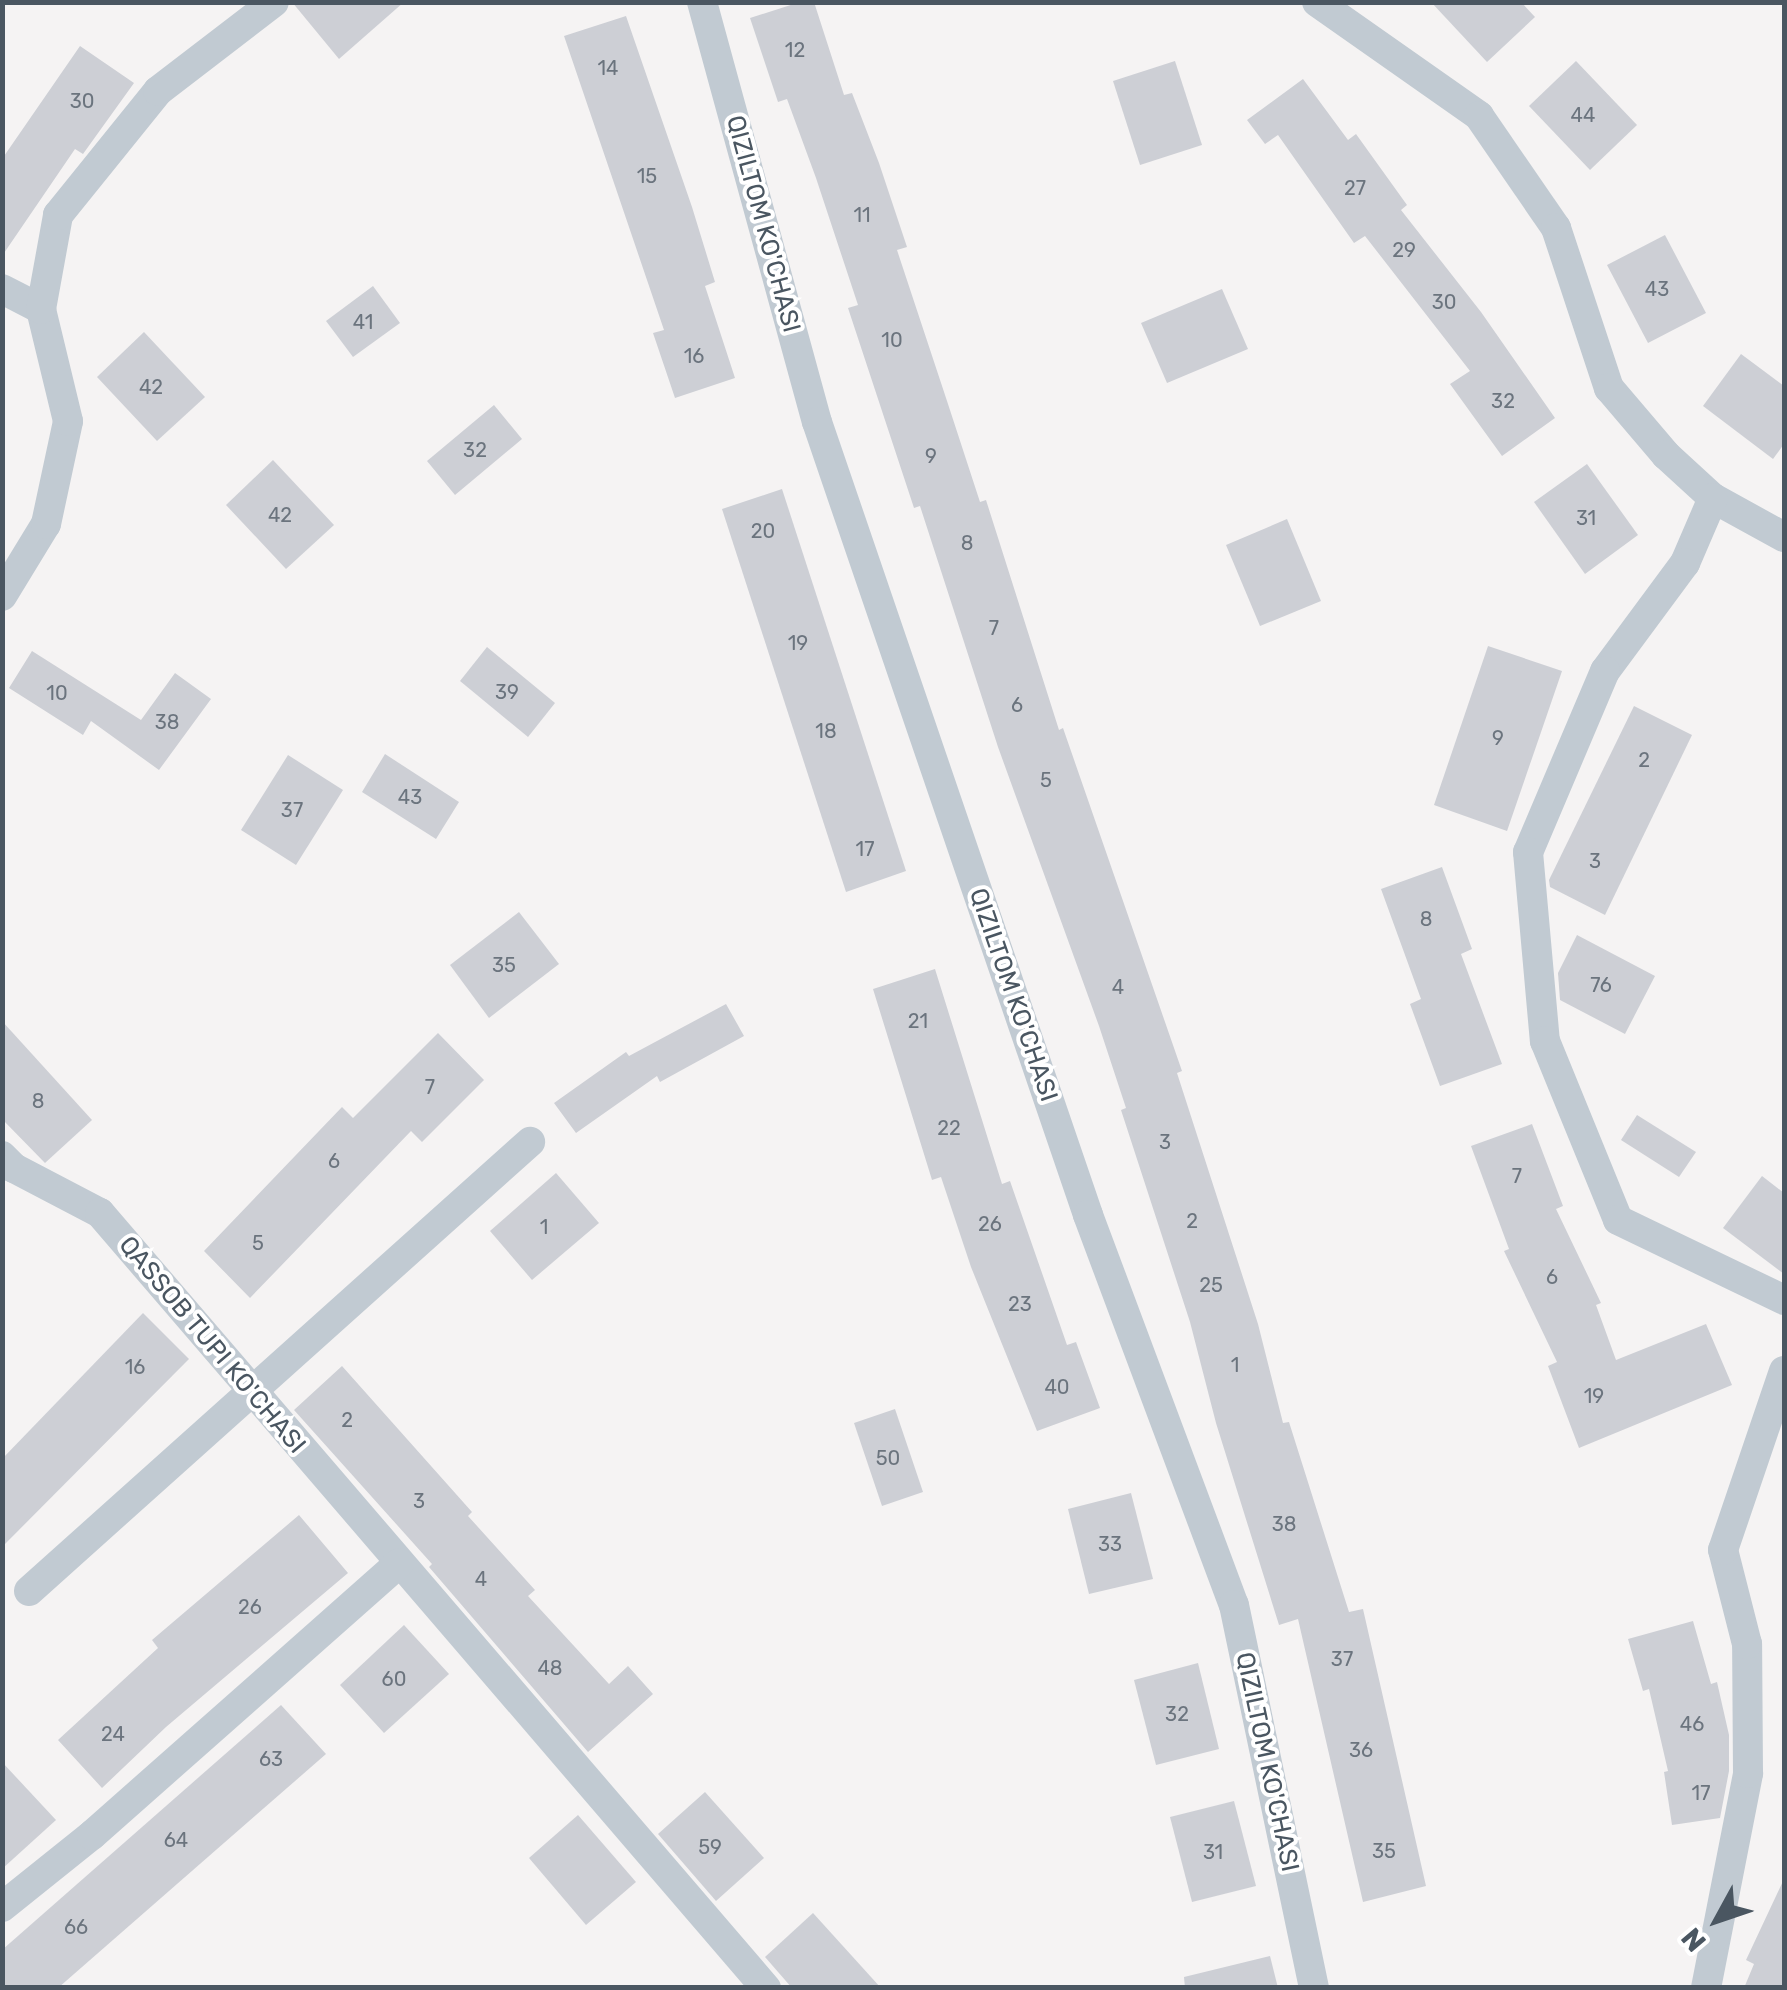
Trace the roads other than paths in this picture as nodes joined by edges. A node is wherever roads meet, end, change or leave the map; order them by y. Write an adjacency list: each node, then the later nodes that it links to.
1 (274, 2): 5 (street)
2 (702, 2): 18 (street, QIZILTOM KO'CHASI)
3 (1318, 2): 6 (street)
4 (2, 289): 5 (street)
5 (41, 309): 8 (street)
6 (1712, 498): 7 (street); 11 (street)
7 (1784, 536)
8 (2, 596)
9 (530, 1142): 13 (street)
10 (2, 1156): 13 (street, QASSOB TUPI KO'CHASI)
11 (1784, 1300)
12 (1784, 1371): 19 (street)
13 (249, 1390): 14 (street, QASSOB TUPI KO'CHASI); 15 (street)
14 (398, 1563): 16 (street); 17 (street, QASSOB TUPI KO'CHASI)
15 (30, 1591)
16 (2, 1907)
17 (766, 1988)
18 (1314, 1988)
19 (1706, 1988)

